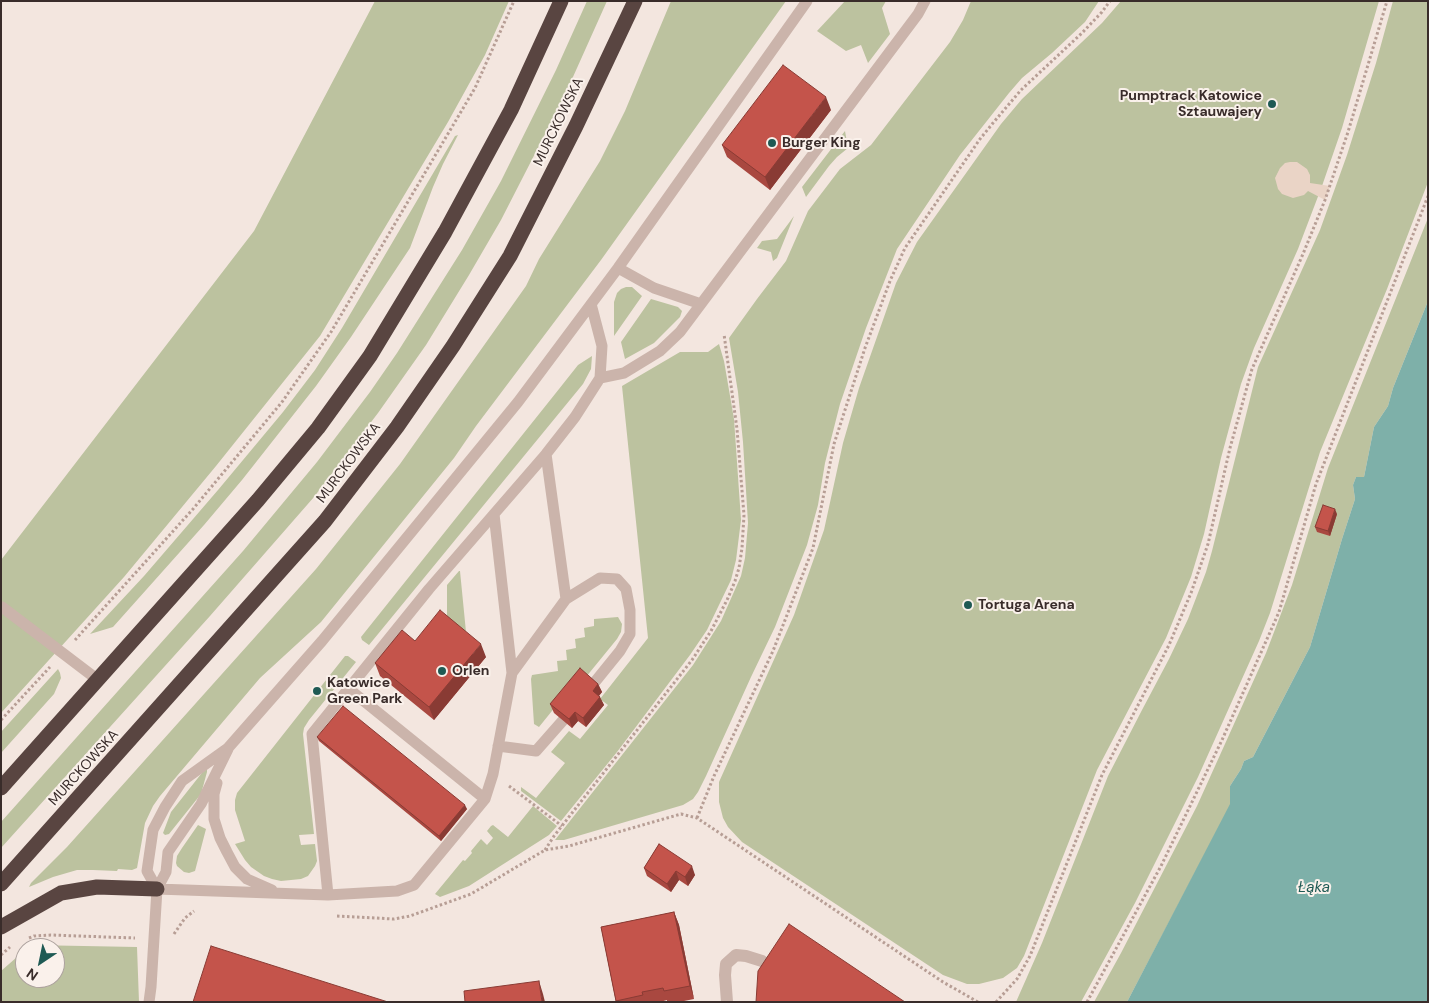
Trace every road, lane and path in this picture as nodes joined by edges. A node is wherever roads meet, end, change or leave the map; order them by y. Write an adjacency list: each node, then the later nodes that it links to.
1 (514, 1): 18 (path)
2 (561, 1): 20 (highway)
3 (635, 1): 30 (highway, MURCKOWSKA)
4 (807, 1): 9 (lane)
5 (925, 1): 11 (lane)
6 (1110, 1): 28 (path)
7 (1387, 1): 43 (path)
8 (1428, 196): 44 (path)
9 (618, 268): 10 (lane); 11 (lane)
10 (591, 304): 13 (lane); 24 (lane)
11 (701, 304): 13 (lane)
12 (724, 334): 29 (path)
13 (600, 378): 14 (lane)
14 (546, 454): 15 (lane); 16 (lane)
15 (494, 514): 19 (lane); 21 (lane)
16 (566, 598): 19 (lane); 23 (lane)
17 (2, 608): 18 (lane)
18 (62, 653): 20 (lane); 22 (path)
19 (512, 673): 23 (lane)
20 (98, 680): 26 (highway)
21 (348, 689): 27 (lane); 33 (lane)
22 (1, 720)
23 (498, 746): 25 (lane)
24 (228, 748): 31 (lane); 31 (lane); 32 (lane)
25 (492, 774): 27 (lane); 29 (path)
26 (1, 788)
27 (485, 799): 33 (lane)
28 (697, 818): 29 (path); 42 (path)
29 (562, 826)
30 (1, 884)
31 (157, 889): 32 (lane); 34 (highway); 40 (lane)
32 (281, 893): 33 (lane)
33 (328, 895)
34 (1, 927)
35 (29, 938): 36 (path)
36 (138, 938)
37 (13, 945): 38 (path)
38 (1, 955)
39 (776, 970): 41 (street)
40 (149, 1002)
41 (727, 1002)
42 (978, 1002)
43 (996, 1002)
44 (1088, 1002)

